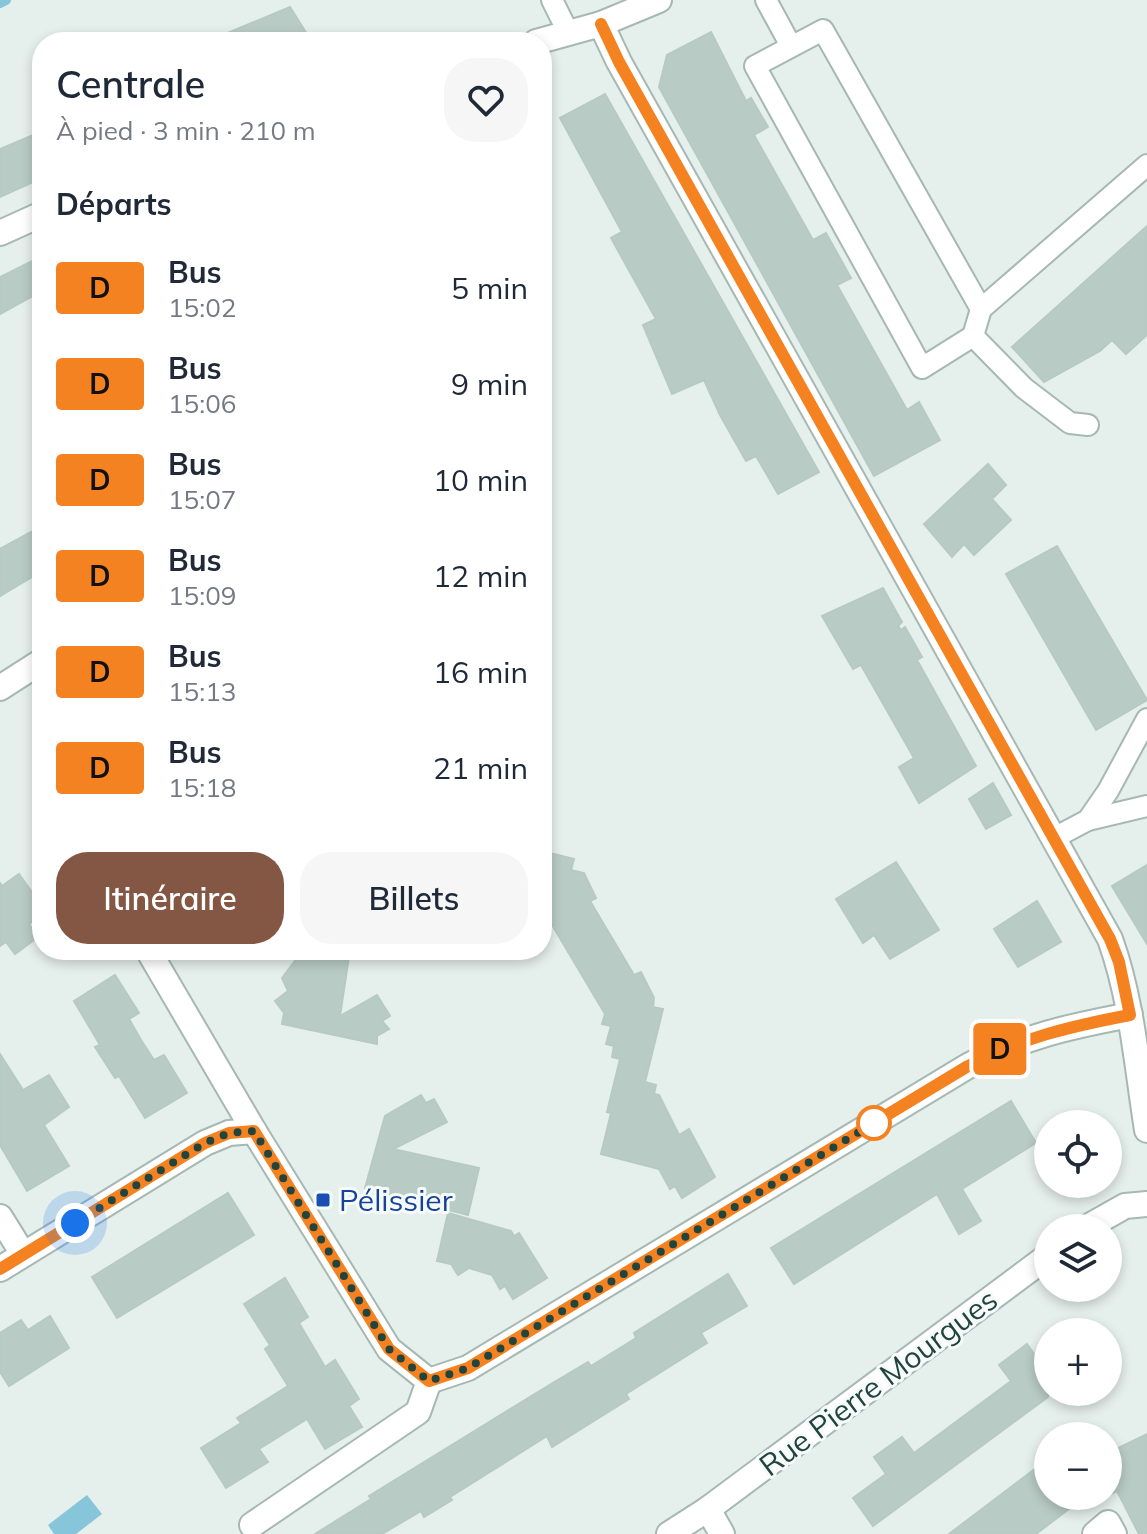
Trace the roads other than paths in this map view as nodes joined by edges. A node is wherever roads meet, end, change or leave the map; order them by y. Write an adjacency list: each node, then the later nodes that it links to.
1 (552, 0): 5 (lane)
2 (659, 0): 4 (street)
3 (766, 0): 7 (lane)
4 (601, 24): 5 (street); 19 (street)
5 (569, 34): 6 (street)
6 (552, 38)
7 (791, 46): 11 (lane); 12 (lane)
8 (1147, 165): 11 (lane)
9 (32, 219): 10 (street)
10 (0, 233)
11 (981, 309): 12 (lane)
12 (973, 336): 13 (lane)
13 (1088, 425)
14 (32, 667): 15 (street)
15 (0, 688)
16 (1147, 719): 18 (lane)
17 (1147, 806): 18 (lane)
18 (1088, 820): 19 (lane)
19 (1054, 838): 21 (street)
20 (154, 960): 23 (street)
21 (1130, 1015): 22 (street); 30 (street)
22 (1147, 1130)
23 (254, 1131): 27 (street); 30 (street)
24 (1147, 1204): 25 (street)
25 (1111, 1214)
26 (0, 1217): 27 (street)
27 (23, 1254): 29 (street)
28 (1034, 1266): 31 (street, Rue Pierre Mourgues)
29 (0, 1269)
30 (429, 1381): 32 (street)
31 (708, 1509): 33 (street, Rue Pierre Mourgues); 34 (street)
32 (252, 1525)
33 (669, 1534)
34 (722, 1534)
35 (1095, 1534): 36 (street)
36 (1114, 1534)

